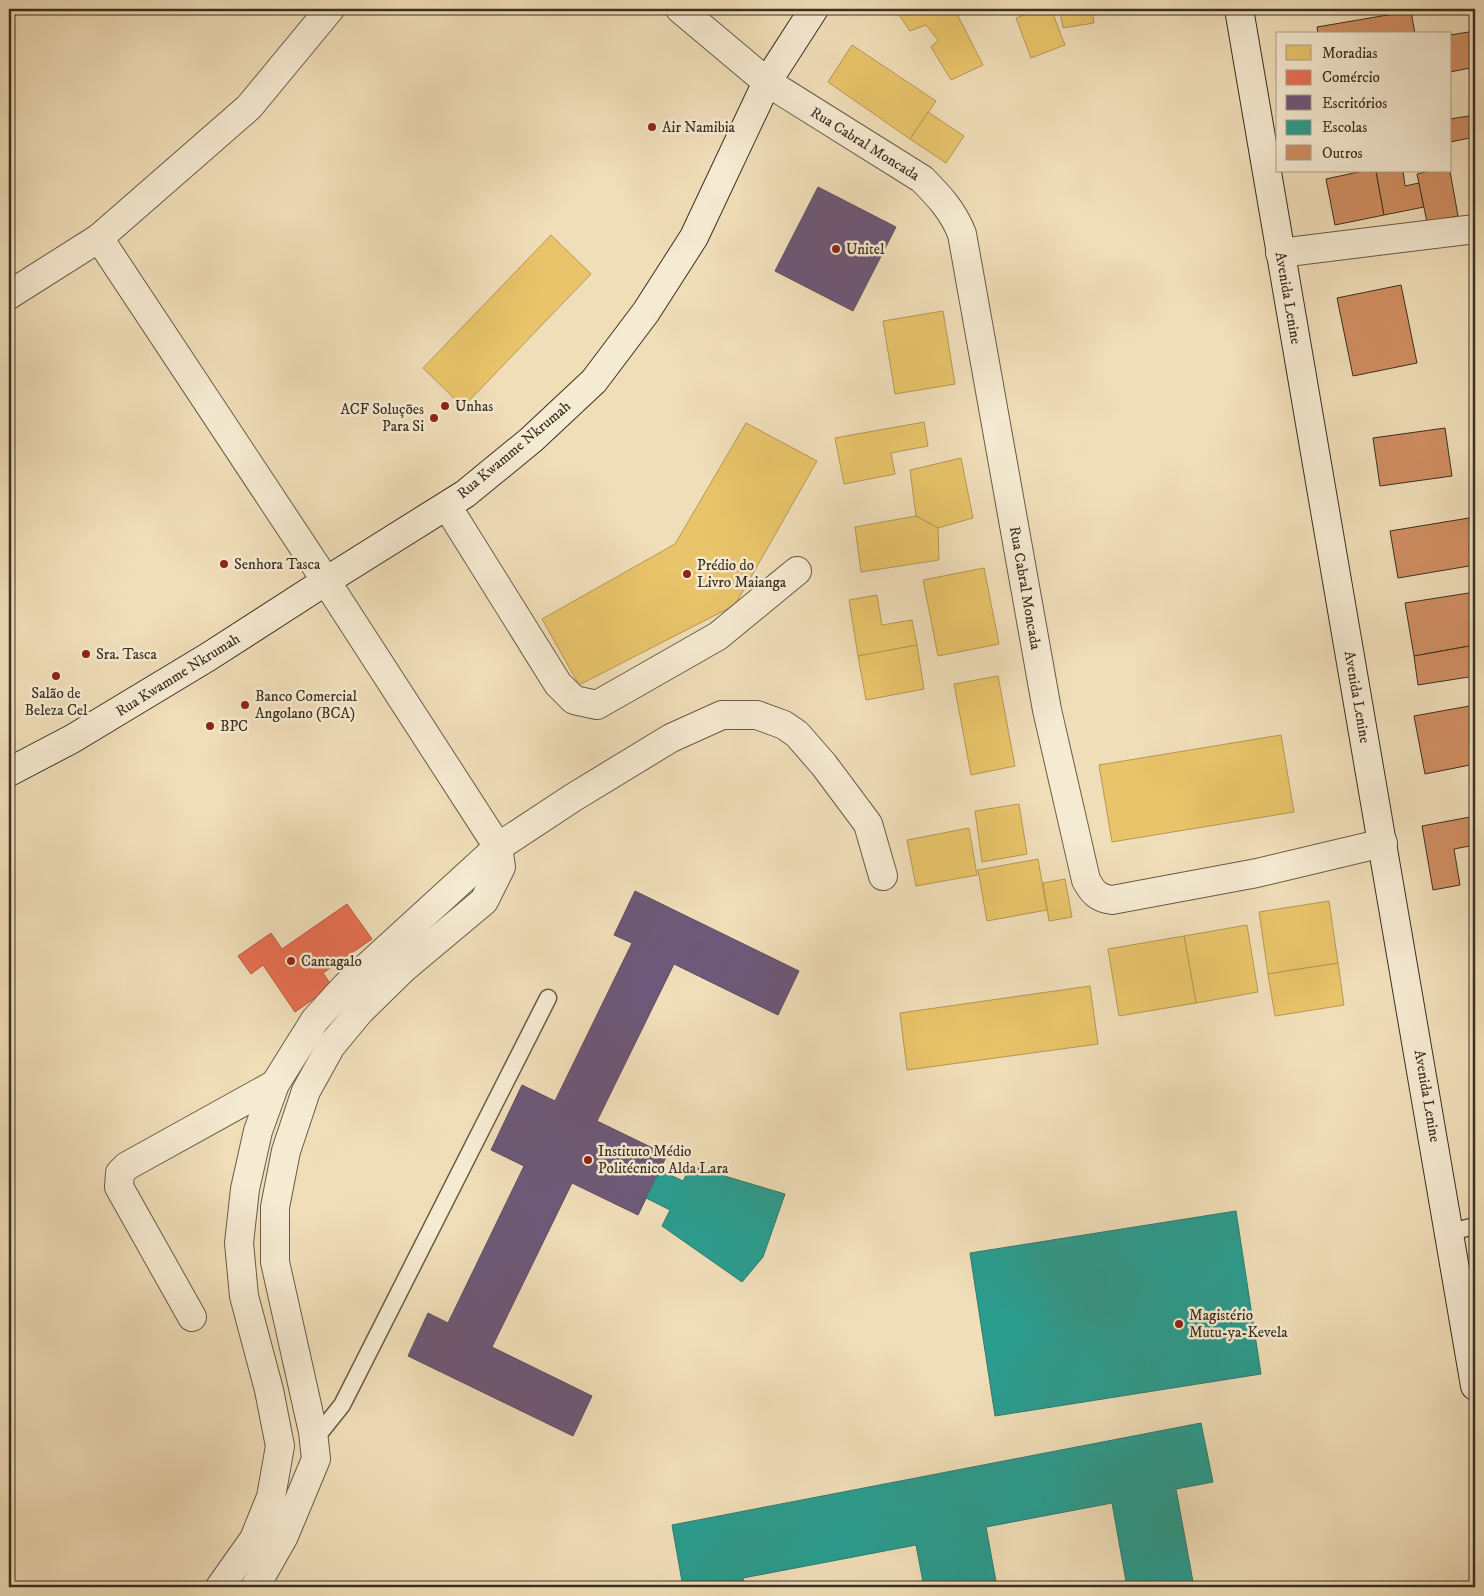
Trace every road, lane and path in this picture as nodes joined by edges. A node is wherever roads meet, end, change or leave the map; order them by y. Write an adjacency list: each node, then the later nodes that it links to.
1 (330, 9): 7 (street)
2 (680, 9): 5 (street, Rua Cabral Moncada)
3 (814, 9): 5 (street, Rua Kwamme Nkrumah)
4 (1239, 9): 8 (street, Avenida Lenine)
5 (767, 82): 10 (street, Rua Kwamme Nkrumah); 14 (street, Rua Cabral Moncada)
6 (1475, 229): 8 (street)
7 (99, 238): 9 (street); 12 (street)
8 (1280, 253): 14 (street, Avenida Lenine)
9 (9, 295)
10 (447, 506): 11 (street); 12 (street, Rua Kwamme Nkrumah)
11 (797, 571)
12 (326, 581): 13 (street, Rua Kwamme Nkrumah); 15 (street)
13 (9, 772)
14 (1383, 843): 21 (street, Avenida Lenine)
15 (498, 847): 16 (street); 18 (street); 20 (street)
16 (883, 876)
17 (548, 998): 24 (lane)
18 (275, 1084): 19 (street); 22 (street)
19 (258, 1131): 20 (street); 25 (street)
20 (291, 1137): 24 (street)
21 (1462, 1229): 23 (street, Avenida Lenine)
22 (192, 1317)
23 (1475, 1386)
24 (314, 1440): 25 (street); 27 (street)
25 (280, 1446): 26 (street)
26 (220, 1587)
27 (255, 1587)

